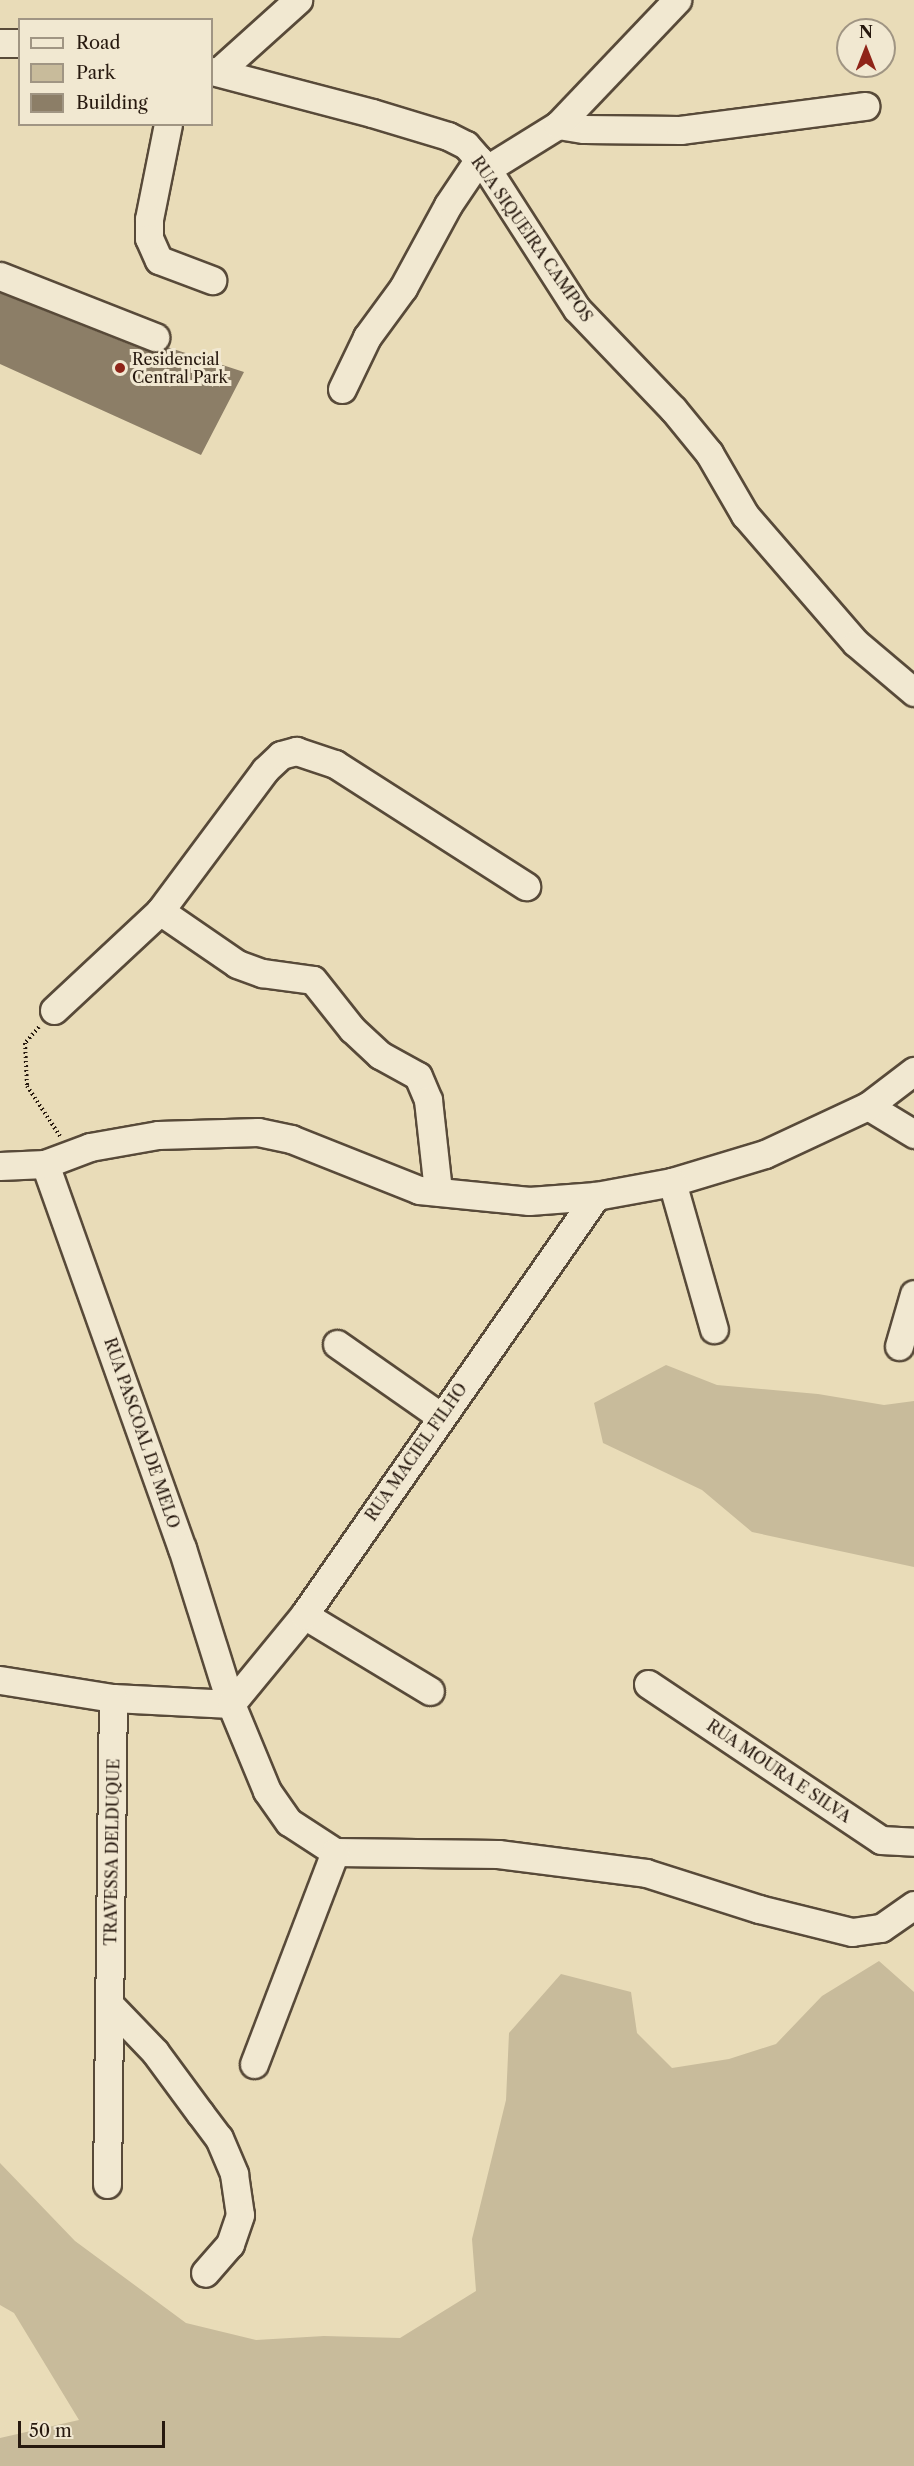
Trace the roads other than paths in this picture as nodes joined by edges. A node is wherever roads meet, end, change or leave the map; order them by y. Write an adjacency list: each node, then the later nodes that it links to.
1 (298, 0): 5 (street)
2 (677, 0): 7 (street)
3 (0, 43): 4 (street)
4 (18, 43)
5 (214, 72): 9 (street, RUA SIQUEIRA CAMPOS)
6 (865, 106): 7 (street)
7 (558, 125): 9 (street)
8 (168, 126): 11 (street)
9 (483, 164): 13 (street); 14 (street, RUA SIQUEIRA CAMPOS)
10 (0, 276): 12 (street)
11 (212, 280)
12 (155, 338)
13 (342, 389)
14 (911, 687)
15 (526, 886): 16 (street)
16 (160, 911): 17 (street); 24 (street)
17 (54, 1010)
18 (914, 1071): 19 (street)
19 (868, 1106): 20 (street); 23 (street)
20 (914, 1134)
21 (45, 1164): 22 (street); 24 (street); 36 (street, RUA PASCOAL DE MELO)
22 (0, 1166)
23 (672, 1182): 25 (street); 27 (street)
24 (438, 1191): 25 (street)
25 (596, 1196): 30 (street, RUA MACIEL FILHO)
26 (914, 1294): 29 (street)
27 (714, 1329)
28 (337, 1344): 30 (street)
29 (898, 1346)
30 (440, 1416): 31 (street, RUA MACIEL FILHO)
31 (304, 1615): 34 (street); 36 (street, RUA MACIEL FILHO)
32 (0, 1680): 35 (street)
33 (648, 1684): 37 (street, RUA MOURA E SILVA)
34 (430, 1691)
35 (113, 1698): 36 (street); 40 (street, TRAVESSA DELDUQUE)
36 (231, 1704): 38 (street, RUA PASCOAL DE MELO)
37 (914, 1842)
38 (335, 1852): 39 (street); 41 (street)
39 (912, 1907)
40 (110, 2005): 42 (street, TRAVESSA DELDUQUE); 43 (street)
41 (254, 2064)
42 (107, 2184)
43 (205, 2273)

